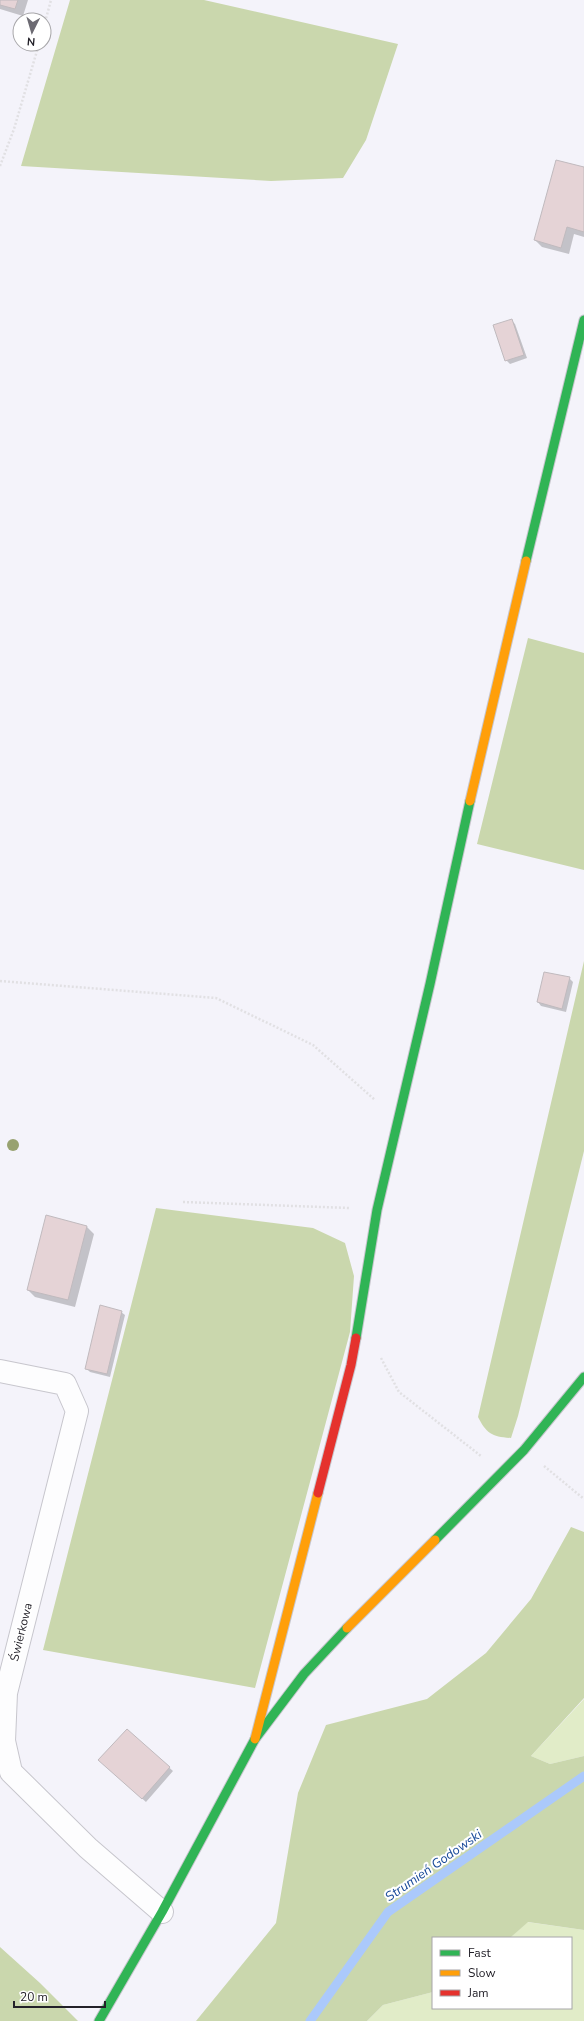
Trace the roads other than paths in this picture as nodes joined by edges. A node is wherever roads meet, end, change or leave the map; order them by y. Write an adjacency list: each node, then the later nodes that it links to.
1 (584, 320): 4 (street)
2 (0, 1371): 5 (street, Świerkowa)
3 (584, 1377): 4 (street)
4 (255, 1739): 5 (street)
5 (162, 1912): 6 (street)
6 (99, 2021)

